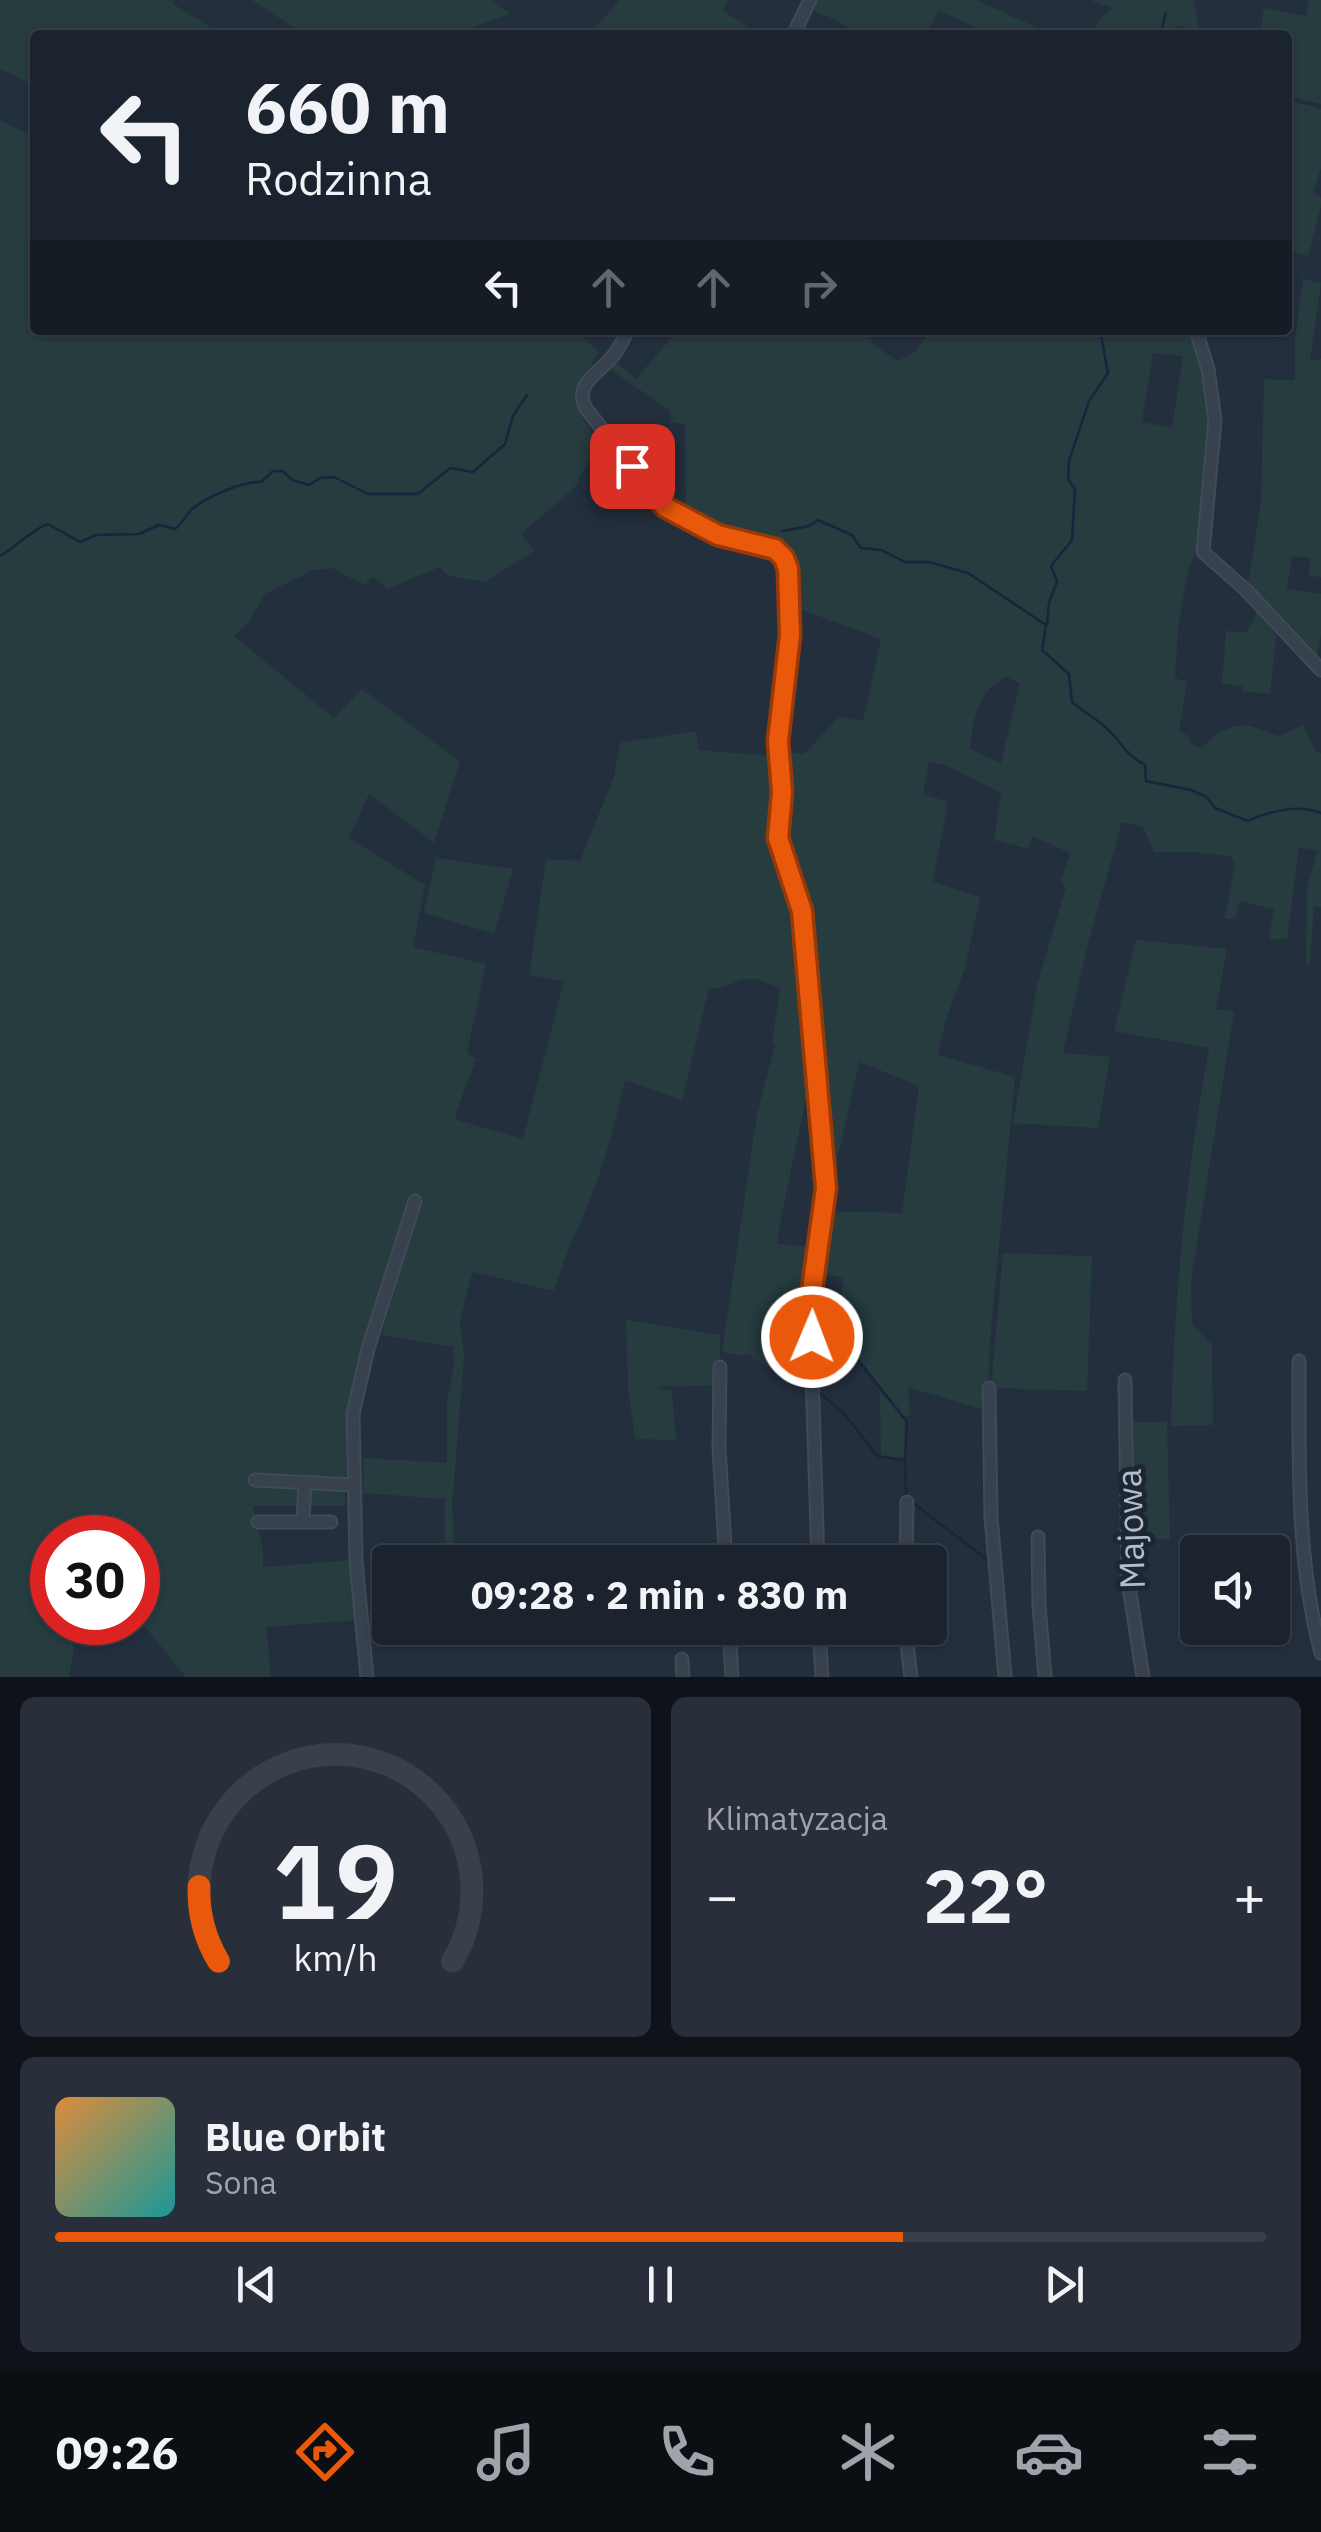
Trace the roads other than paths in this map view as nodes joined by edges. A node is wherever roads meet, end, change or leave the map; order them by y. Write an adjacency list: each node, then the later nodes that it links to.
1 (810, 0): 2 (street)
2 (795, 30)
3 (625, 335): 20 (street)
4 (1197, 335): 5 (street)
5 (1321, 670)
6 (416, 1201): 13 (street)
7 (1300, 1361): 25 (street)
8 (720, 1367): 19 (street)
9 (1125, 1380): 34 (street, Majowa)
10 (990, 1388): 32 (street)
11 (255, 1480): 12 (street)
12 (305, 1482): 13 (street); 16 (street)
13 (354, 1485): 27 (street)
14 (907, 1502): 21 (street)
15 (258, 1522): 16 (street)
16 (302, 1522): 17 (street)
17 (331, 1522)
18 (1038, 1537): 33 (street)
19 (725, 1545)
20 (817, 1545)
21 (906, 1545)
22 (730, 1645): 29 (street)
23 (820, 1645): 30 (street)
24 (907, 1645): 31 (street)
25 (1321, 1653)
26 (682, 1659): 28 (street)
27 (367, 1677)
28 (683, 1677)
29 (732, 1677)
30 (822, 1677)
31 (910, 1677)
32 (1005, 1677)
33 (1045, 1677)
34 (1143, 1677)

